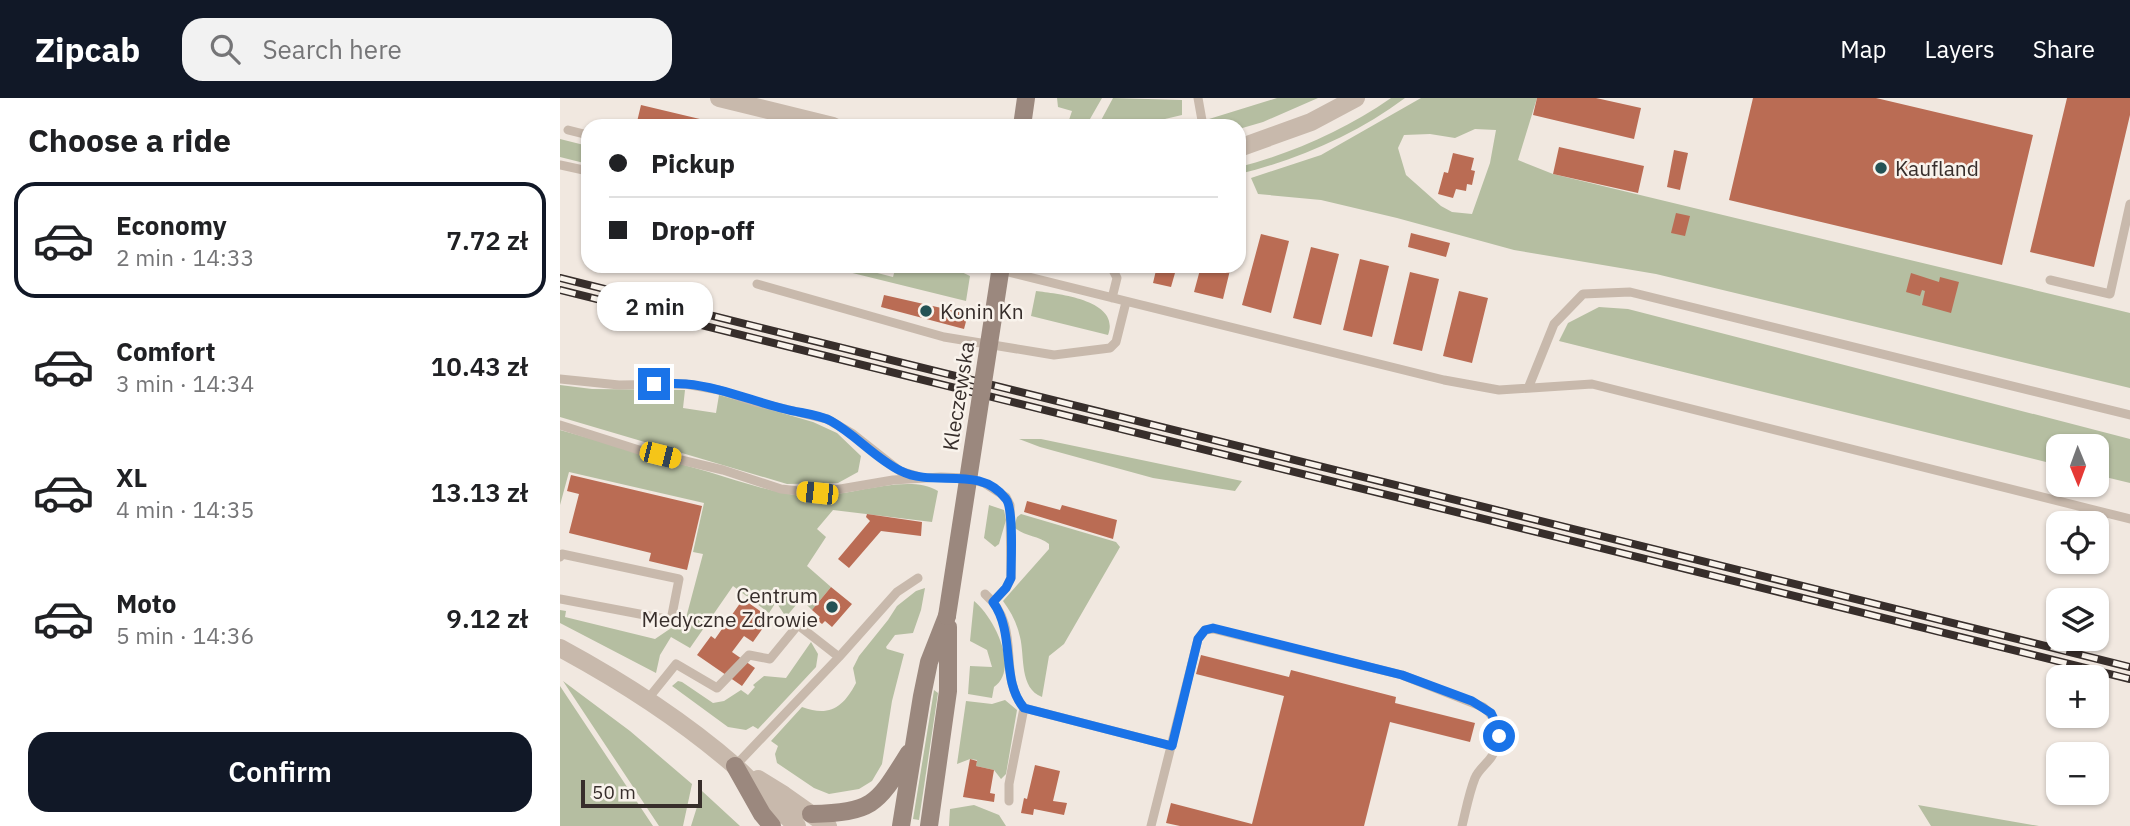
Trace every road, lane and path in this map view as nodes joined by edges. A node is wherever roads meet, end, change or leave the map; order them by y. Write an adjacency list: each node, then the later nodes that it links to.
1 (719, 98): 5 (street)
2 (1026, 98): 6 (main road)
3 (1198, 98): 7 (lane)
4 (1356, 98): 10 (street)
5 (781, 119)
6 (1023, 119)
7 (1202, 119)
8 (568, 130): 9 (lane)
9 (581, 133)
10 (1246, 145)
11 (560, 164): 12 (lane)
12 (581, 170)
13 (2130, 204): 17 (lane)
14 (1000, 273): 32 (main road, Kleczewska, bridge)
15 (1012, 273): 19 (lane)
16 (1114, 273): 19 (lane)
17 (2050, 280)
18 (757, 284): 20 (lane)
19 (1112, 298): 20 (lane)
20 (1126, 302): 22 (lane)
21 (560, 379): 25 (lane)
22 (1529, 386): 23 (lane); 26 (lane)
23 (2130, 415)
24 (560, 425): 25 (lane)
25 (932, 477): 31 (lane)
26 (2130, 519)
27 (560, 556): 30 (lane)
28 (918, 578): 34 (lane)
29 (985, 594): 31 (lane)
30 (560, 599)
31 (993, 602): 36 (lane)
32 (947, 617): 38 (main road, Kleczewska); 46 (main road, Kleczewska)
33 (560, 648): 35 (street)
34 (839, 657): 35 (lane); 39 (lane)
35 (647, 700): 39 (street)
36 (1024, 708): 37 (lane); 40 (lane)
37 (1172, 746): 47 (lane); 48 (lane)
38 (913, 747): 41 (main road); 45 (main road, Kleczewska)
39 (735, 766): 41 (street); 42 (main road); 43 (street)
40 (1009, 801)
41 (811, 814): 44 (street)
42 (772, 826)
43 (797, 826)
44 (828, 826)
45 (901, 826)
46 (929, 826)
47 (1152, 826)
48 (1462, 826)

